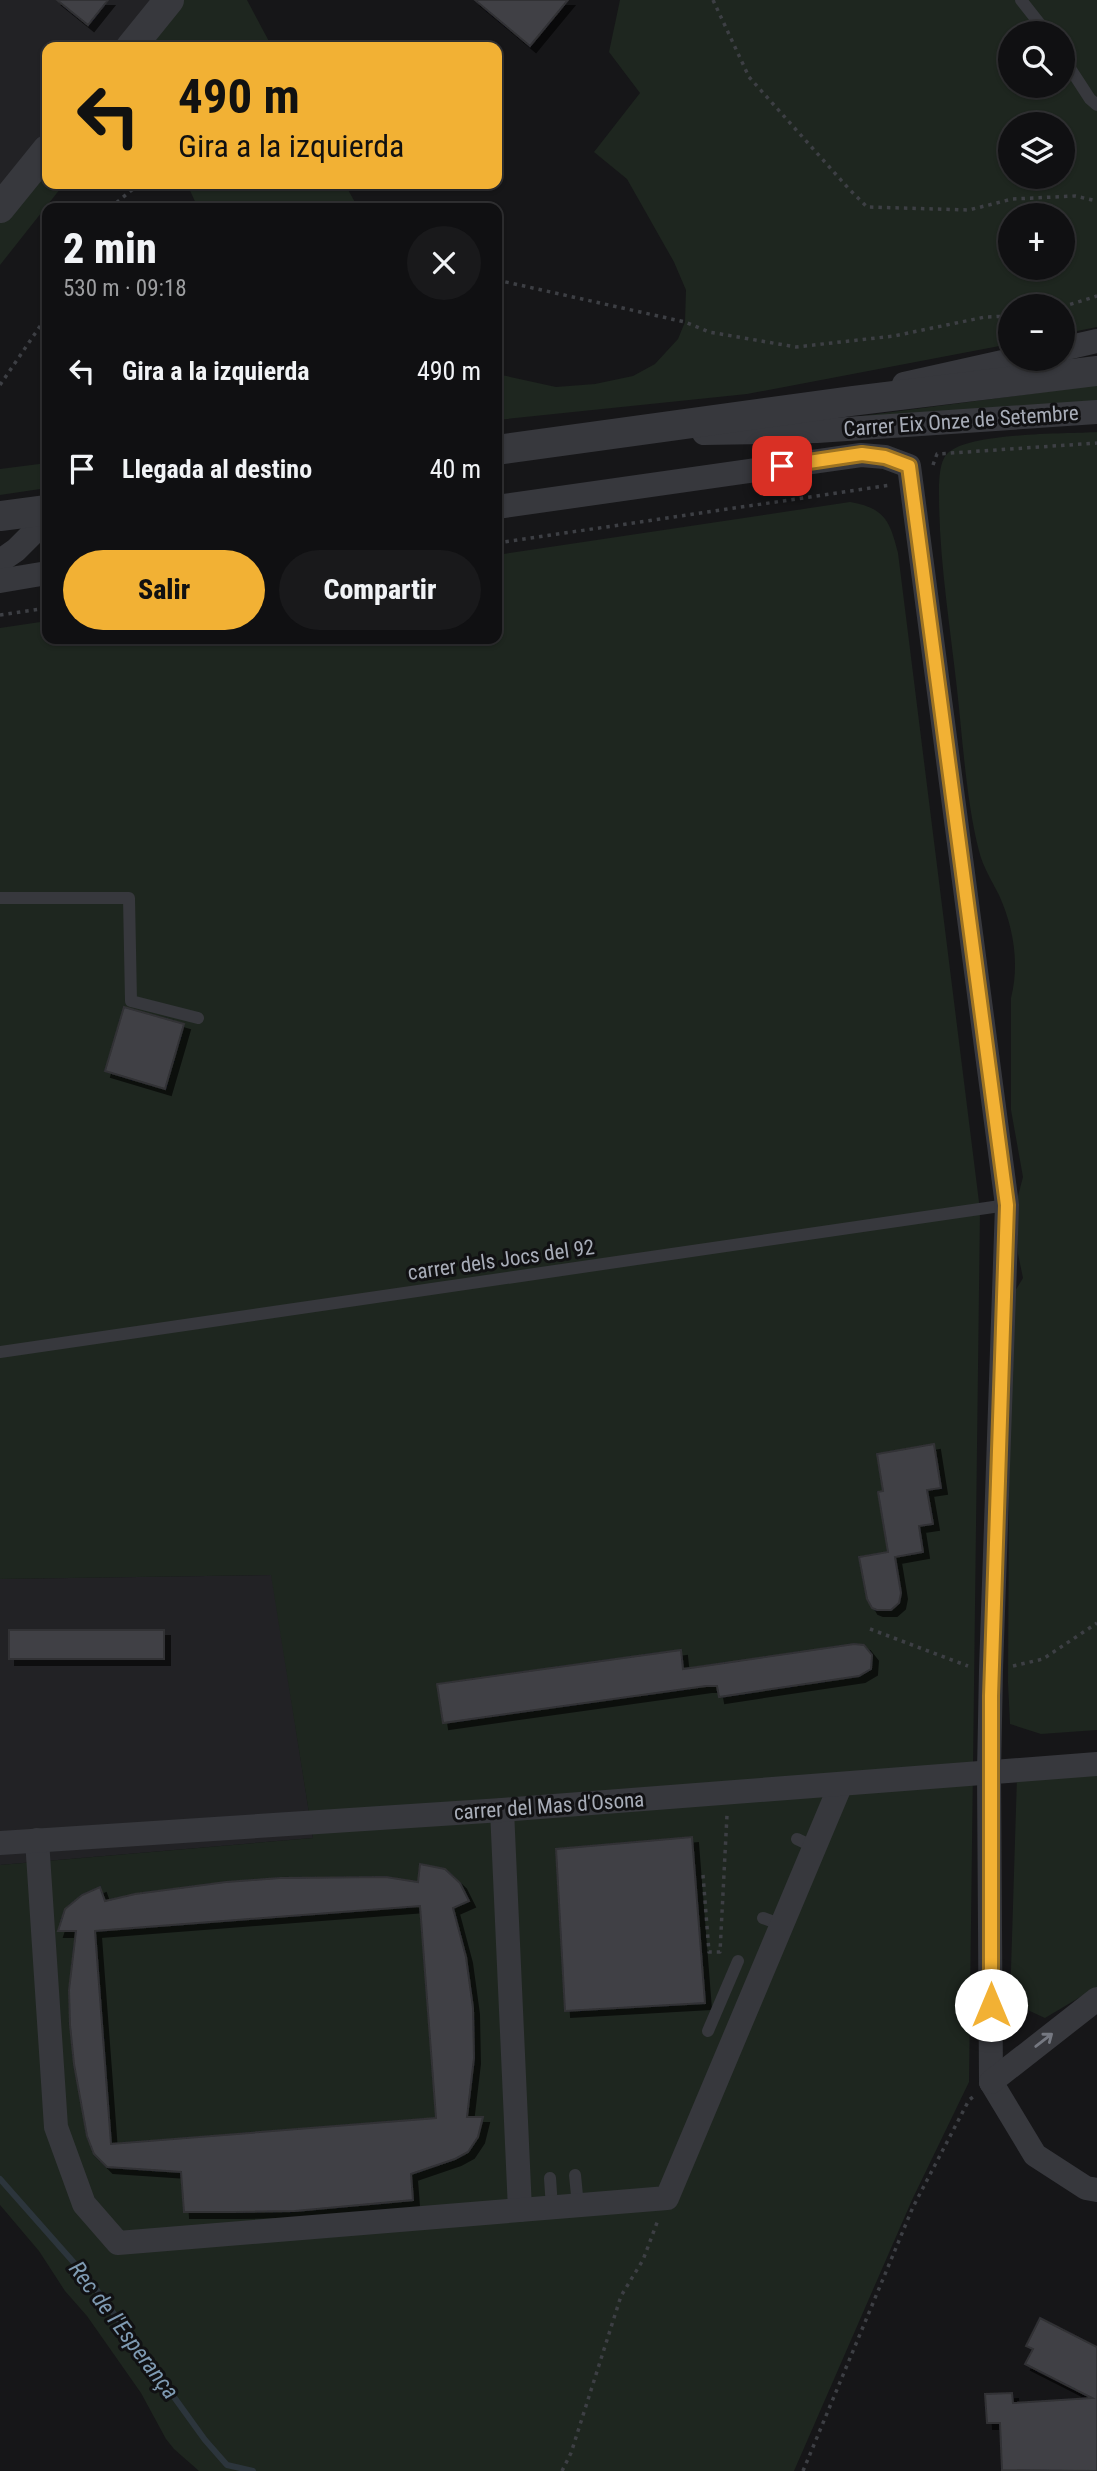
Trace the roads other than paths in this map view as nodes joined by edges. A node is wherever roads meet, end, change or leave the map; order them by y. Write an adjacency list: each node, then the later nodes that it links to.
1 (169, 0): 4 (street)
2 (1021, 0): 3 (lane)
3 (1038, 21)
4 (135, 42)
5 (1075, 76): 6 (lane)
6 (1097, 105)
7 (42, 156): 8 (street)
8 (0, 208)
9 (1097, 341): 10 (street)
10 (1075, 346)
11 (998, 363): 13 (street, Carrer Eix Onze de Setembre)
12 (1097, 371): 13 (street, Carrer Eix Onze de Setembre)
13 (852, 401): 15 (street, Carrer Eix Onze de Setembre)
14 (1097, 412): 15 (street, Carrer Eix Onze de Setembre)
15 (616, 434): 16 (street, Carrer Eix Onze de Setembre)
16 (502, 449)
17 (502, 506): 27 (street, Carrer Eix Onze de Setembre)
18 (42, 511): 19 (street)
19 (0, 516)
20 (42, 524): 21 (street)
21 (8, 555): 22 (street)
22 (42, 573)
23 (42, 574): 24 (street)
24 (0, 581)
25 (0, 898): 26 (lane)
26 (198, 1018)
27 (1007, 1205): 28 (lane, carrer dels Jocs del 92); 30 (street)
28 (0, 1352)
29 (1097, 1764): 30 (street, carrer del Mas d'Osona)
30 (989, 1773): 31 (street, carrer del Mas d'Osona); 38 (street)
31 (841, 1784): 32 (street, carrer del Mas d'Osona); 42 (street)
32 (502, 1810): 33 (street, carrer del Mas d'Osona); 44 (street)
33 (37, 1840): 34 (street, carrer del Mas d'Osona); 44 (street)
34 (0, 1843)
35 (738, 1961): 37 (lane)
36 (1097, 2000): 38 (street, one-way to 36)
37 (708, 2031)
38 (991, 2082): 41 (street)
39 (575, 2175): 42 (lane)
40 (550, 2178): 43 (lane)
41 (1097, 2190)
42 (578, 2206): 43 (street)
43 (552, 2208): 44 (street)
44 (520, 2210)

